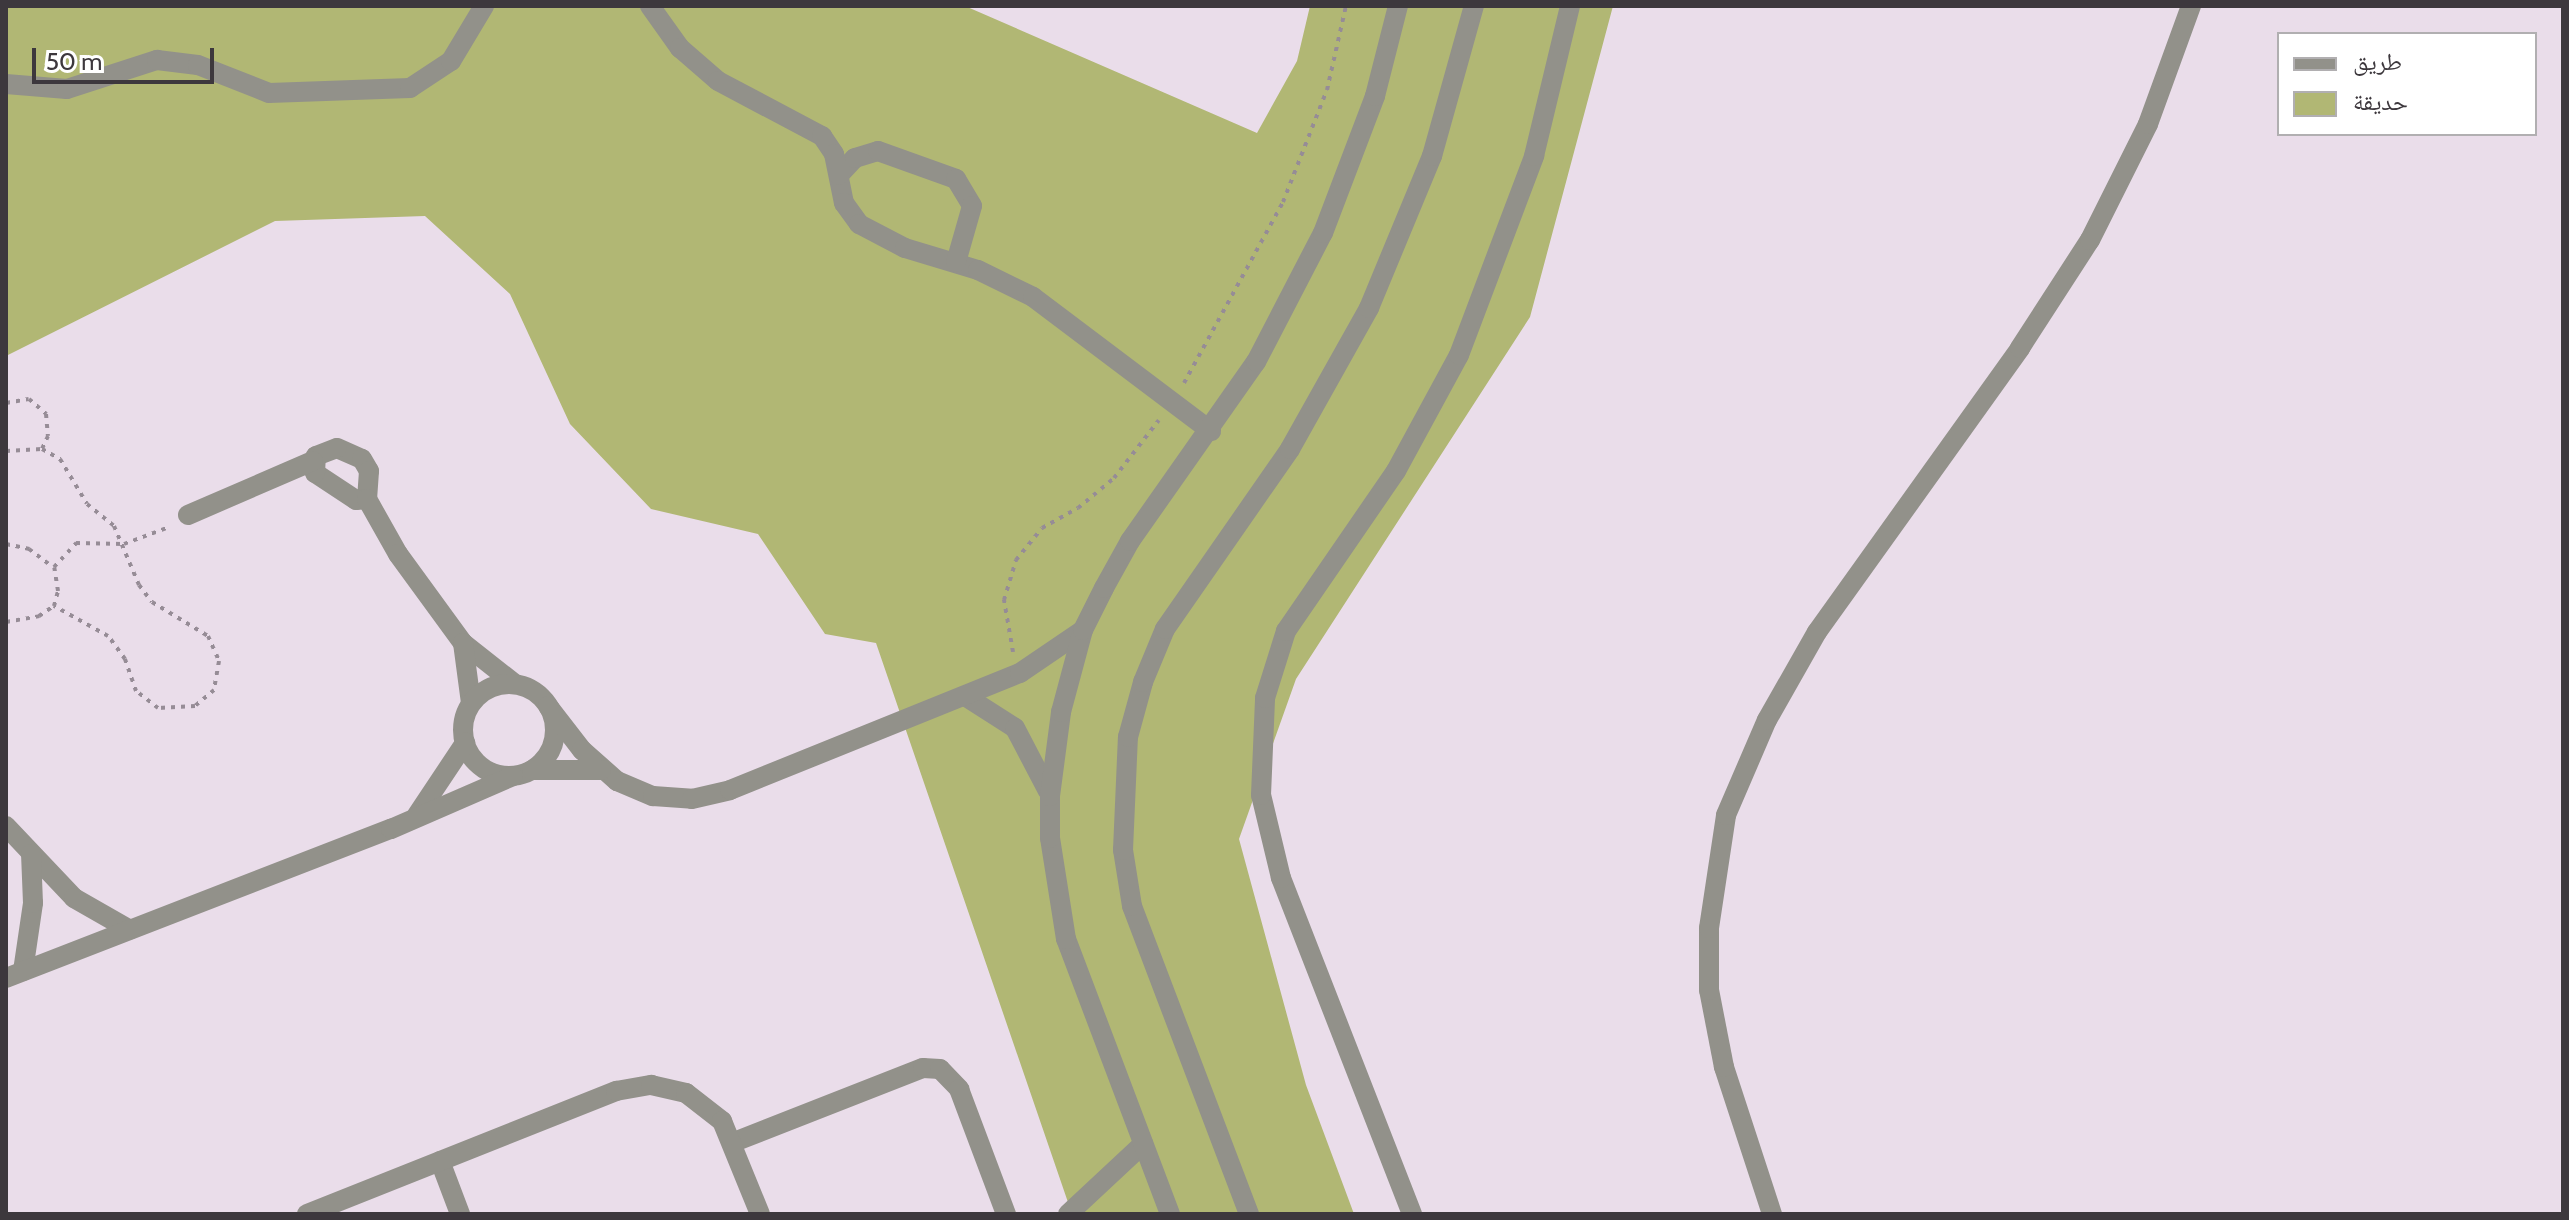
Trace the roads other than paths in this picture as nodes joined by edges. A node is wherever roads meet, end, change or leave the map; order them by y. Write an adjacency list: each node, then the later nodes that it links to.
1 (484, 6): 7 (street)
2 (650, 6): 8 (street)
3 (1398, 6): 10 (street)
4 (1474, 6): 38 (street)
5 (1570, 6): 39 (street)
6 (2191, 6): 40 (street)
7 (6, 84)
8 (839, 175): 9 (street); 9 (street)
9 (956, 262): 10 (street)
10 (1211, 431): 14 (street)
11 (313, 461): 12 (street); 12 (street); 13 (street)
12 (367, 499): 15 (street)
13 (188, 515)
14 (1083, 630): 17 (street); 23 (street)
15 (463, 643): 16 (street); 18 (street)
16 (515, 684): 18 (street); 19 (street)
17 (965, 696): 21 (street); 23 (street)
18 (471, 703): 20 (street)
19 (548, 706): 21 (street); 22 (street)
20 (465, 743): 22 (street); 24 (street)
21 (601, 770): 22 (street)
22 (522, 773): 24 (street)
23 (1050, 796): 30 (street)
24 (415, 818): 27 (street)
25 (6, 826): 26 (street)
26 (31, 854): 27 (street); 28 (street)
27 (130, 930): 28 (street)
28 (15, 974)
29 (734, 1142): 31 (street); 34 (street); 35 (street)
30 (1143, 1144): 36 (street); 37 (street)
31 (440, 1161): 32 (street); 33 (street)
32 (307, 1214)
33 (460, 1214)
34 (760, 1214)
35 (1006, 1214)
36 (1068, 1214)
37 (1170, 1214)
38 (1249, 1214)
39 (1412, 1214)
40 (1772, 1214)

